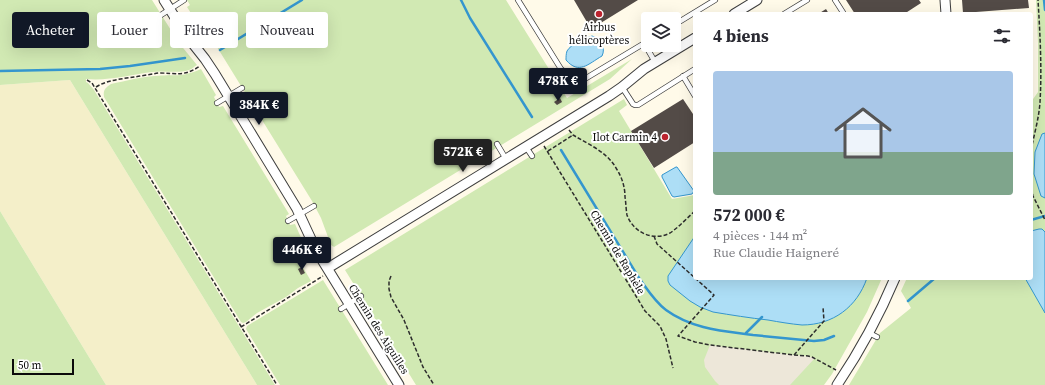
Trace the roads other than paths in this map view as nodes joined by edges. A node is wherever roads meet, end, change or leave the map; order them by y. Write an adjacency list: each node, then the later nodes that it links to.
1 (164, 0): 9 (street, Chemin des Aiguilles)
2 (184, 0): 9 (lane)
3 (518, 0): 19 (lane)
4 (715, 0): 10 (lane)
5 (757, 0): 11 (street)
6 (807, 0): 12 (lane)
7 (835, 0): 13 (lane)
8 (945, 0): 14 (street)
9 (170, 9): 16 (lane); 27 (street, Chemin des Aiguilles)
10 (695, 12)
11 (740, 12)
12 (787, 12)
13 (843, 12)
14 (946, 12)
15 (693, 13): 17 (lane)
16 (162, 15)
17 (681, 21)
18 (693, 39): 21 (street)
19 (641, 45)
20 (650, 52): 21 (lane)
21 (655, 62): 24 (street)
22 (693, 70): 23 (lane)
23 (683, 76): 24 (lane); 26 (lane)
24 (622, 87): 30 (street)
25 (242, 88): 27 (lane)
26 (693, 93)
27 (228, 96): 28 (lane); 34 (street, Chemin des Aiguilles)
28 (217, 103)
29 (497, 144): 32 (lane)
30 (526, 147): 31 (lane); 32 (street)
31 (532, 156)
32 (506, 159): 36 (street)
33 (314, 206): 34 (lane)
34 (300, 214): 35 (lane); 36 (street, Chemin des Aiguilles)
35 (288, 220)
36 (325, 272): 39 (street, Chemin des Aiguilles)
37 (894, 280): 42 (street)
38 (361, 296): 39 (lane)
39 (349, 303): 40 (lane); 41 (street, Chemin des Aiguilles)
40 (341, 309)
41 (399, 385)
42 (837, 385)

